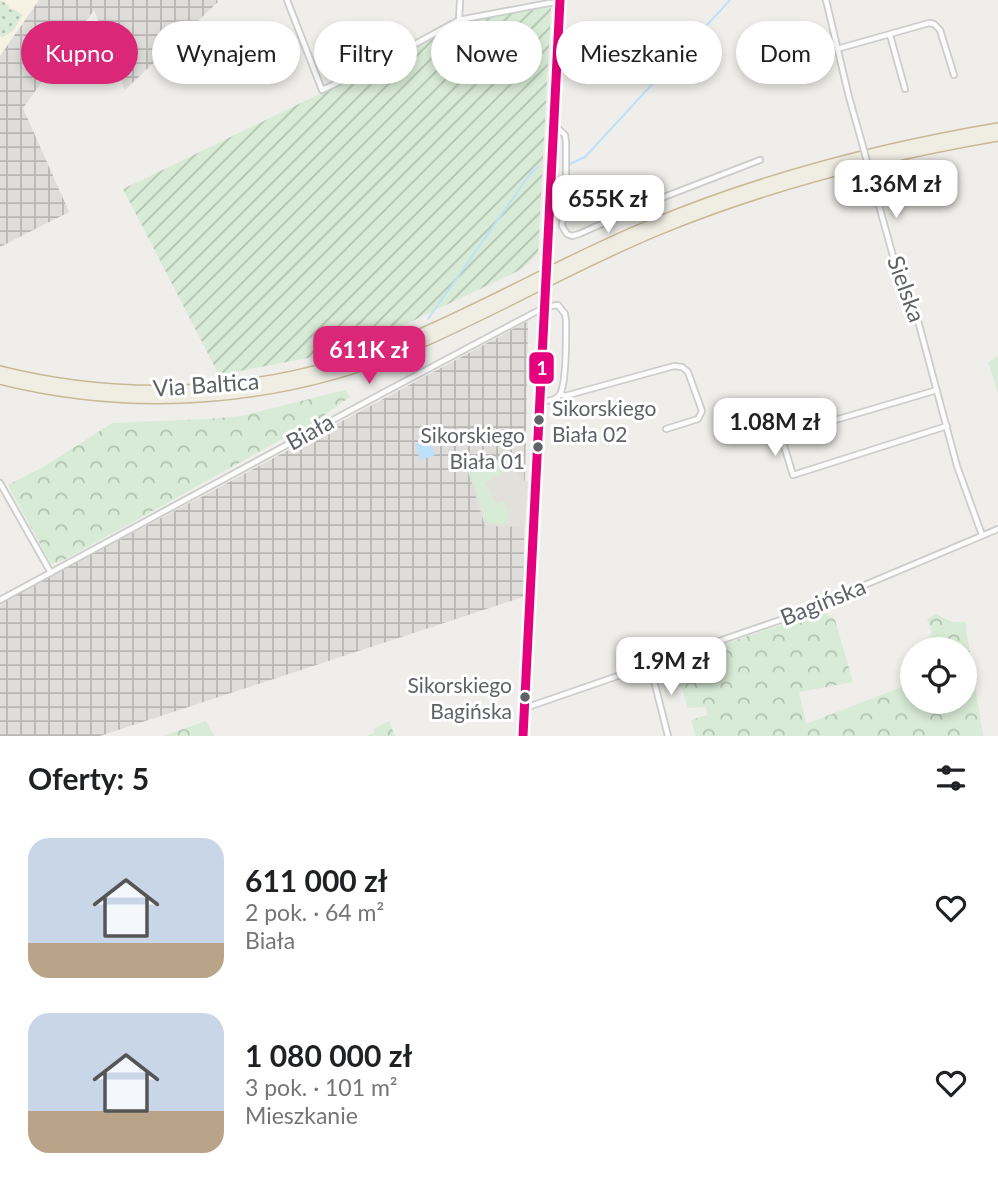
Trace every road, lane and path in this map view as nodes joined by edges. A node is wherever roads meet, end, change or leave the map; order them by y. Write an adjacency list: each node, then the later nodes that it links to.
1 (287, 0): 5 (street)
2 (460, 0): 5 (street)
3 (826, 0): 7 (street, Sielska)
4 (560, 1): 5 (street); 10 (street)
5 (460, 20)
6 (890, 35): 7 (street); 8 (street); 9 (street)
7 (837, 46): 16 (street, Sielska, bridge)
8 (954, 75)
9 (905, 89)
10 (553, 125): 13 (street); 18 (street, bridge)
11 (998, 128): 14 (highway, Via Baltica)
12 (998, 136): 15 (highway, Via Baltica)
13 (760, 160)
14 (0, 371)
15 (0, 379)
16 (937, 390): 19 (street, Sielska); 19 (street)
17 (560, 394): 18 (street); 20 (street); 24 (street, Biała)
18 (539, 400): 27 (street)
19 (947, 426): 23 (street, Sielska)
20 (666, 429)
21 (0, 483): 24 (street)
22 (998, 529): 23 (street, Bagińska)
23 (982, 535): 26 (street, Bagińska)
24 (51, 573): 25 (street, Biała)
25 (0, 600)
26 (650, 665): 27 (street, Bagińska); 29 (street)
27 (525, 708): 28 (street)
28 (523, 736)
29 (668, 736)

